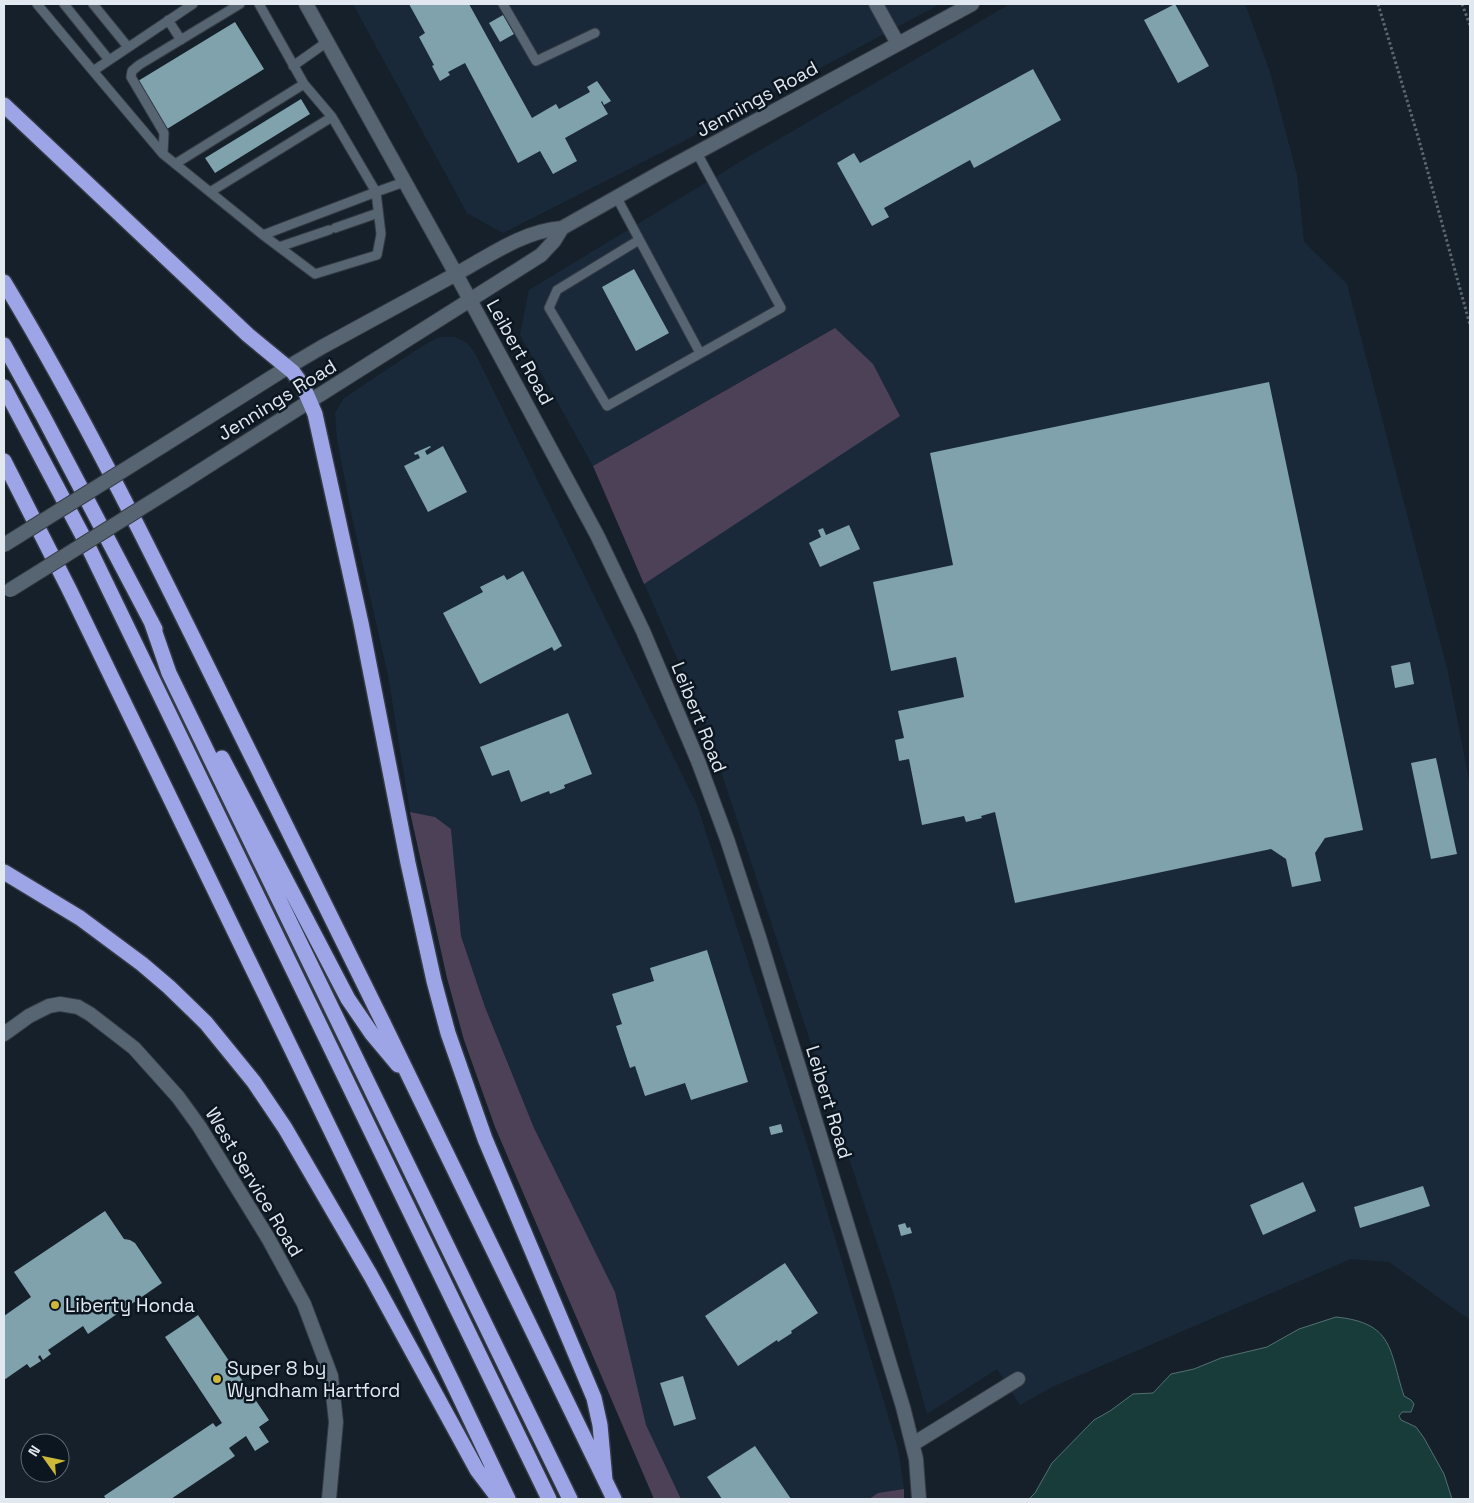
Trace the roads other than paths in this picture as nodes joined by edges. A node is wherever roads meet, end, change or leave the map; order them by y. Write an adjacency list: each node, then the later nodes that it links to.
1 (37, 4): 19 (lane)
2 (64, 4): 17 (lane)
3 (93, 4): 16 (lane)
4 (240, 4): 13 (lane)
5 (259, 4): 18 (lane)
6 (306, 4): 14 (street, Leibert Road)
7 (503, 4): 12 (lane)
8 (876, 4): 15 (street)
9 (972, 4): 15 (street, Jennings Road)
10 (187, 5): 11 (lane)
11 (168, 20): 13 (lane); 16 (lane)
12 (595, 33)
13 (180, 40): 24 (lane)
14 (328, 42): 18 (lane); 26 (street, Leibert Road)
15 (898, 44): 23 (street, Jennings Road)
16 (128, 47): 17 (lane)
17 (109, 60): 19 (lane)
18 (293, 66): 20 (lane)
19 (93, 71): 24 (lane)
20 (304, 84): 22 (lane); 25 (lane)
21 (4, 105): 40 (highway)
22 (332, 117): 27 (lane); 28 (lane)
23 (697, 153): 29 (street, Jennings Road); 39 (lane)
24 (163, 154): 25 (lane)
25 (175, 164): 27 (lane)
26 (404, 182): 28 (lane); 35 (street, Leibert Road)
27 (210, 192): 32 (lane)
28 (376, 192): 30 (lane); 32 (lane)
29 (617, 198): 31 (street, Jennings Road); 33 (lane)
30 (378, 213): 34 (lane); 34 (lane)
31 (562, 228): 35 (street, Jennings Road); 37 (street, Jennings Road)
32 (263, 235): 34 (lane)
33 (639, 240): 39 (lane); 39 (lane)
34 (279, 247)
35 (456, 274): 37 (street, Leibert Road); 40 (street, Jennings Road)
36 (4, 282): 49 (highway)
37 (470, 300): 42 (street, Jennings Road); 51 (street, Leibert Road)
38 (4, 345): 46 (highway)
39 (700, 353)
40 (288, 367): 42 (highway); 44 (street, Jennings Road, bridge)
41 (4, 387): 56 (highway)
42 (310, 401): 45 (street, Jennings Road, bridge); 52 (highway)
43 (4, 461): 55 (highway)
44 (4, 545)
45 (7, 592)
46 (151, 621): 49 (highway); 57 (highway)
47 (4, 872): 54 (highway)
48 (4, 1034): 53 (street, West Service Road)
49 (411, 1079): 52 (highway)
50 (1018, 1379): 51 (street)
51 (913, 1444): 59 (street, Leibert Road)
52 (605, 1480): 58 (highway)
53 (329, 1499)
54 (499, 1499)
55 (508, 1499)
56 (549, 1499)
57 (570, 1499)
58 (614, 1499)
59 (919, 1499)

